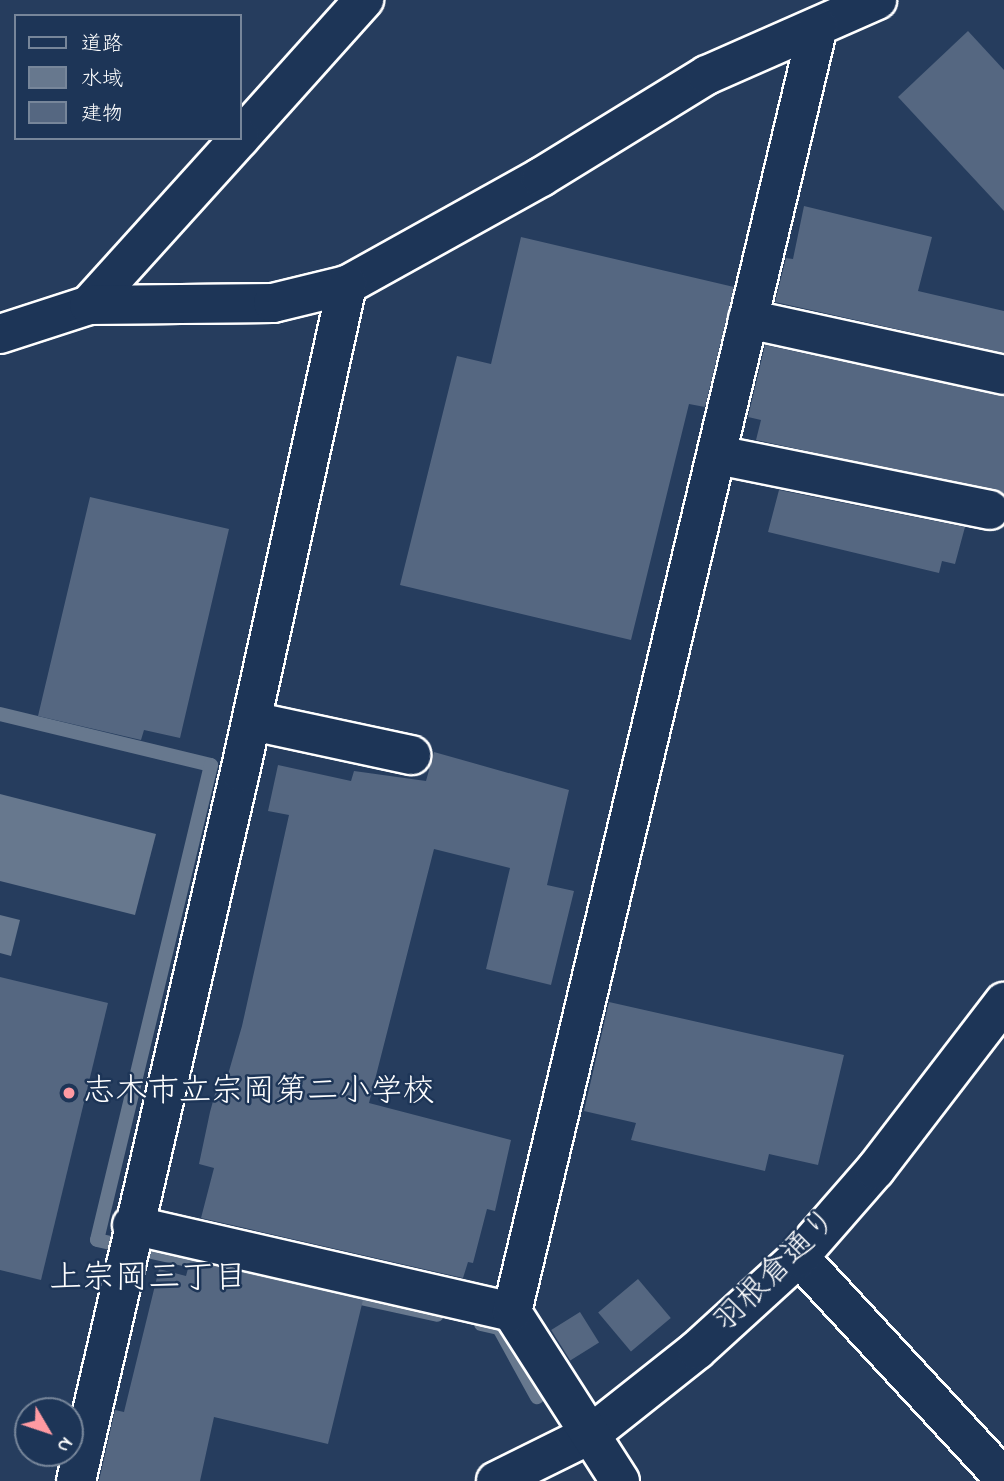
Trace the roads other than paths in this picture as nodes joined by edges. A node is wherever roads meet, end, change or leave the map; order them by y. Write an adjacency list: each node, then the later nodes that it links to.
1 (364, 0): 4 (street)
2 (877, 0): 3 (street)
3 (818, 27): 6 (street); 8 (street)
4 (242, 136)
5 (238, 140): 7 (street)
6 (347, 285): 7 (street); 13 (street)
7 (89, 306): 9 (street)
8 (748, 319): 10 (street); 11 (street)
9 (0, 334)
10 (1004, 375)
11 (717, 455): 12 (street); 18 (street)
12 (989, 510)
13 (252, 721): 14 (street); 16 (street)
14 (411, 755)
15 (1004, 1002): 17 (street, 羽根倉通り)
16 (132, 1225): 18 (street); 21 (street)
17 (799, 1257): 19 (street, 羽根倉通り); 20 (street)
18 (512, 1312): 19 (street)
19 (591, 1434): 22 (street, 羽根倉通り); 23 (street)
20 (1004, 1478)
21 (76, 1481)
22 (496, 1481)
23 (620, 1481)

